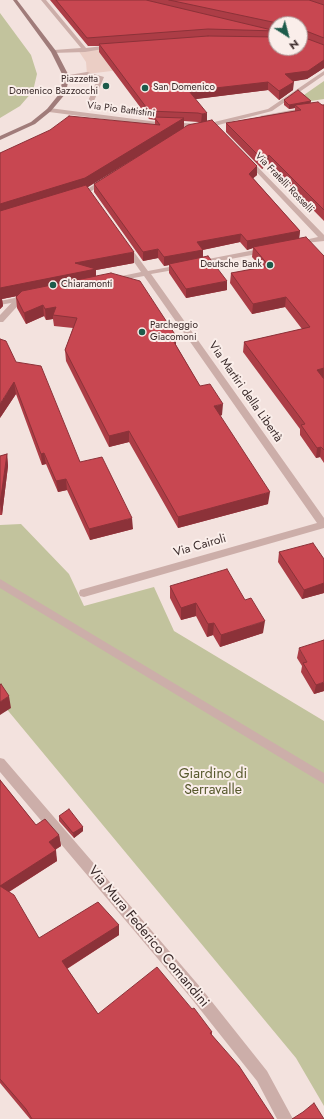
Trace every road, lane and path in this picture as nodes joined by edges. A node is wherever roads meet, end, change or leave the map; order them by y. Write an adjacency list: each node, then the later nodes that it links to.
1 (15, 0): 5 (street)
2 (43, 0): 4 (street)
3 (115, 47): 4 (street)
4 (85, 50): 5 (street)
5 (54, 52): 7 (street)
6 (324, 73): 13 (street)
7 (66, 76): 8 (street); 10 (street)
8 (91, 101)
9 (324, 106): 13 (street)
10 (49, 110): 11 (street, Via Pio Battistini); 16 (street)
11 (77, 114): 12 (street); 13 (street, Via Pio Battistini)
12 (67, 121)
13 (214, 125): 14 (street); 15 (street)
14 (220, 130)
15 (185, 131)
16 (0, 138)
17 (242, 153): 20 (street, Via Fratelli Rosselli)
18 (114, 175): 19 (street)
19 (66, 198)
20 (324, 239): 22 (street)
21 (123, 241): 24 (street, Via Martiri della Libertà)
22 (292, 244)
23 (269, 249): 24 (street)
24 (146, 273): 25 (street); 30 (street, Via Martiri della Libertà)
25 (101, 282)
26 (34, 296): 27 (street)
27 (19, 300): 28 (street); 29 (street)
28 (0, 303)
29 (0, 320)
30 (324, 524): 32 (street, Via Cairoli)
31 (0, 583): 34 (street)
32 (84, 593)
33 (0, 763): 35 (street, Via Mura Federico Comandini)
34 (324, 779)
35 (285, 1119)

